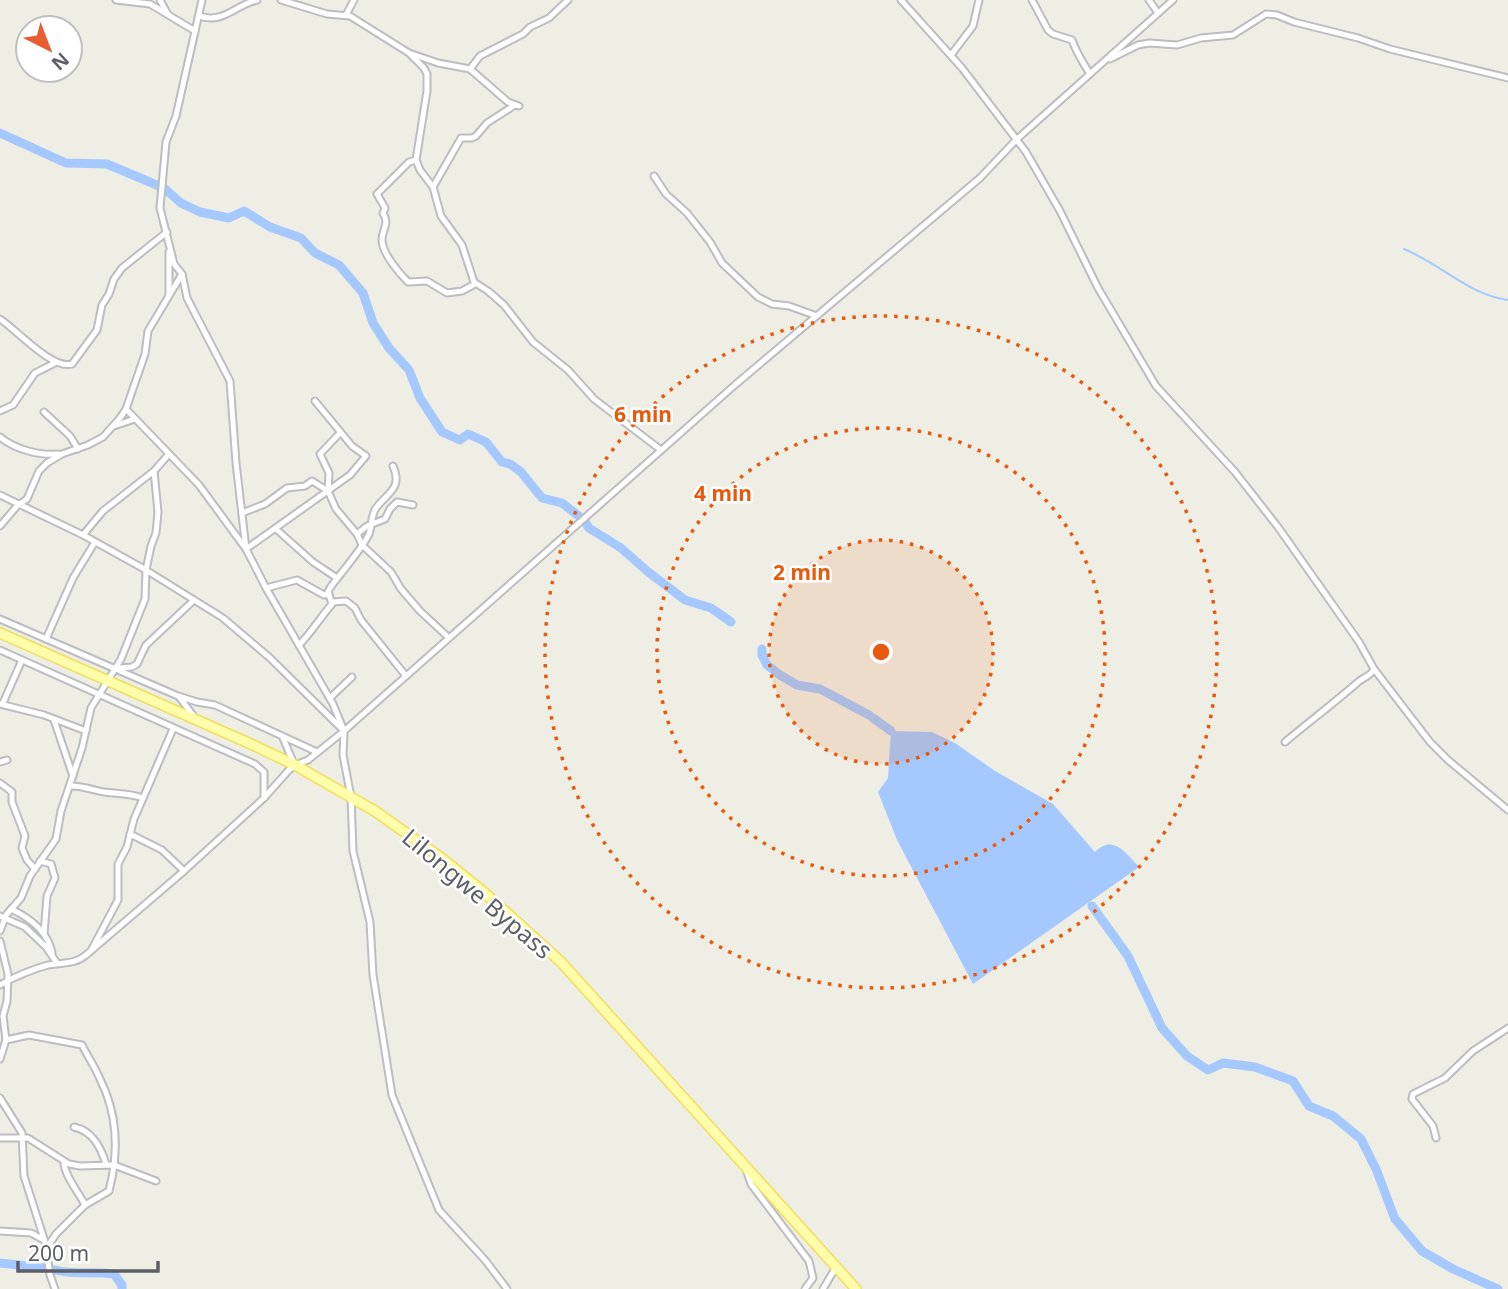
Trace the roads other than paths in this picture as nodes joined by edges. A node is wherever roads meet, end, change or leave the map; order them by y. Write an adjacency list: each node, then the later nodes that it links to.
1 (116, 0): 15 (street)
2 (160, 0): 15 (street)
3 (202, 0): 16 (street)
4 (257, 0): 16 (street)
5 (281, 0): 14 (street)
6 (354, 0): 14 (street)
7 (568, 0): 21 (street)
8 (901, 0): 19 (street)
9 (979, 0): 19 (street)
10 (1031, 0): 22 (street)
11 (1149, 0): 13 (street)
12 (1173, 0): 13 (street)
13 (1158, 13): 20 (street)
14 (346, 15): 18 (street)
15 (169, 16): 17 (street)
16 (199, 16): 17 (street)
17 (195, 31): 28 (street)
18 (409, 53): 21 (street); 25 (street)
19 (951, 55): 24 (street)
20 (1107, 60): 22 (street); 23 (street)
21 (470, 69): 27 (street)
22 (1090, 74): 24 (street)
23 (1508, 78)
24 (1016, 140): 32 (street); 76 (street)
25 (416, 160): 27 (street); 30 (street)
26 (654, 176): 32 (street)
27 (433, 187): 30 (street)
28 (166, 232): 29 (street); 31 (street); 34 (street)
29 (182, 274): 31 (street); 53 (street)
30 (475, 284): 44 (street)
31 (169, 296): 36 (street)
32 (817, 316): 44 (street)
33 (0, 319): 34 (street)
34 (55, 363): 37 (street)
35 (315, 401): 41 (street)
36 (126, 409): 39 (street); 40 (street)
37 (0, 411)
38 (44, 412): 43 (street)
39 (135, 419): 40 (street); 46 (street)
40 (114, 426): 43 (street)
41 (340, 433): 49 (street); 49 (street)
42 (0, 437): 45 (street)
43 (78, 449): 45 (street)
44 (662, 450): 70 (street)
45 (62, 454): 51 (street)
46 (169, 454): 48 (street); 61 (street)
47 (393, 466): 54 (street)
48 (154, 471): 58 (street); 62 (street)
49 (328, 491): 53 (street); 56 (street); 57 (street)
50 (0, 495): 51 (street)
51 (20, 504): 55 (street); 58 (street)
52 (413, 505): 54 (street)
53 (242, 513): 61 (street)
54 (372, 524): 57 (street); 60 (street)
55 (0, 526)
56 (276, 529): 61 (street); 63 (street)
57 (357, 534): 60 (street)
58 (83, 535): 59 (street)
59 (95, 542): 62 (street); 71 (street)
60 (362, 545): 63 (street); 70 (street)
61 (246, 549): 64 (street)
62 (146, 570): 66 (street); 75 (street)
63 (337, 578): 65 (street)
64 (266, 588): 65 (street); 72 (street)
65 (329, 594): 67 (street)
66 (194, 600): 75 (street); 87 (street)
67 (333, 602): 72 (street); 77 (street)
68 (0, 619): 71 (street)
69 (0, 633): 79 (main road, Lilongwe Bypass)
70 (449, 637): 77 (street)
71 (46, 639): 75 (street)
72 (299, 645): 82 (street)
73 (0, 650): 74 (street)
74 (22, 660): 80 (street); 83 (street)
75 (117, 668): 79 (street); 81 (street)
76 (1374, 669): 90 (street); 99 (street)
77 (406, 676): 87 (street)
78 (352, 677): 82 (street)
79 (109, 681): 80 (street); 85 (main road, Lilongwe Bypass)
80 (99, 696): 86 (street); 88 (street)
81 (178, 696): 85 (street); 89 (street)
82 (330, 698): 87 (street)
83 (1, 704): 84 (street)
84 (54, 720): 88 (street); 93 (street)
85 (197, 720): 92 (main road, Lilongwe Bypass)
86 (173, 729): 97 (street); 98 (street)
87 (344, 730): 91 (street); 96 (street)
88 (86, 731): 93 (street)
89 (282, 738): 91 (street); 92 (street)
90 (1285, 742)
91 (317, 752): 92 (street)
92 (295, 765): 96 (main road, Lilongwe Bypass); 97 (street)
93 (72, 776): 95 (street)
94 (0, 783): 102 (street)
95 (71, 786): 98 (street); 101 (street)
96 (351, 797): 123 (main road, Lilongwe Bypass); 132 (street)
97 (264, 798): 103 (street)
98 (143, 799): 100 (street)
99 (1508, 810)
100 (130, 834): 103 (street); 109 (street)
101 (40, 861): 102 (street); 107 (street)
102 (35, 869): 104 (street)
103 (184, 871): 109 (street)
104 (11, 909): 105 (street); 107 (street)
105 (2, 918): 106 (street); 110 (street)
106 (0, 930)
107 (44, 934): 110 (street)
108 (0, 941): 112 (street)
109 (91, 951): 111 (street)
110 (53, 956): 111 (street)
111 (57, 963): 112 (street)
112 (8, 981): 113 (street); 115 (street)
113 (0, 985)
114 (1508, 1028): 121 (street)
115 (6, 1040): 116 (street); 125 (street)
116 (0, 1059)
117 (0, 1098): 119 (street)
118 (75, 1127): 124 (street)
119 (22, 1136): 120 (street); 122 (street); 129 (street)
120 (0, 1138)
121 (1436, 1138)
122 (64, 1162): 124 (street); 127 (street)
123 (743, 1163): 130 (main road, Lilongwe Bypass); 133 (street)
124 (106, 1164): 125 (street)
125 (114, 1165): 126 (street); 127 (street)
126 (156, 1181)
127 (85, 1205): 129 (street)
128 (0, 1231): 129 (street)
129 (46, 1245): 131 (street)
130 (836, 1267): 134 (street); 135 (main road, Lilongwe Bypass)
131 (55, 1289)
132 (508, 1289)
133 (805, 1289)
134 (823, 1289)
135 (856, 1289)

